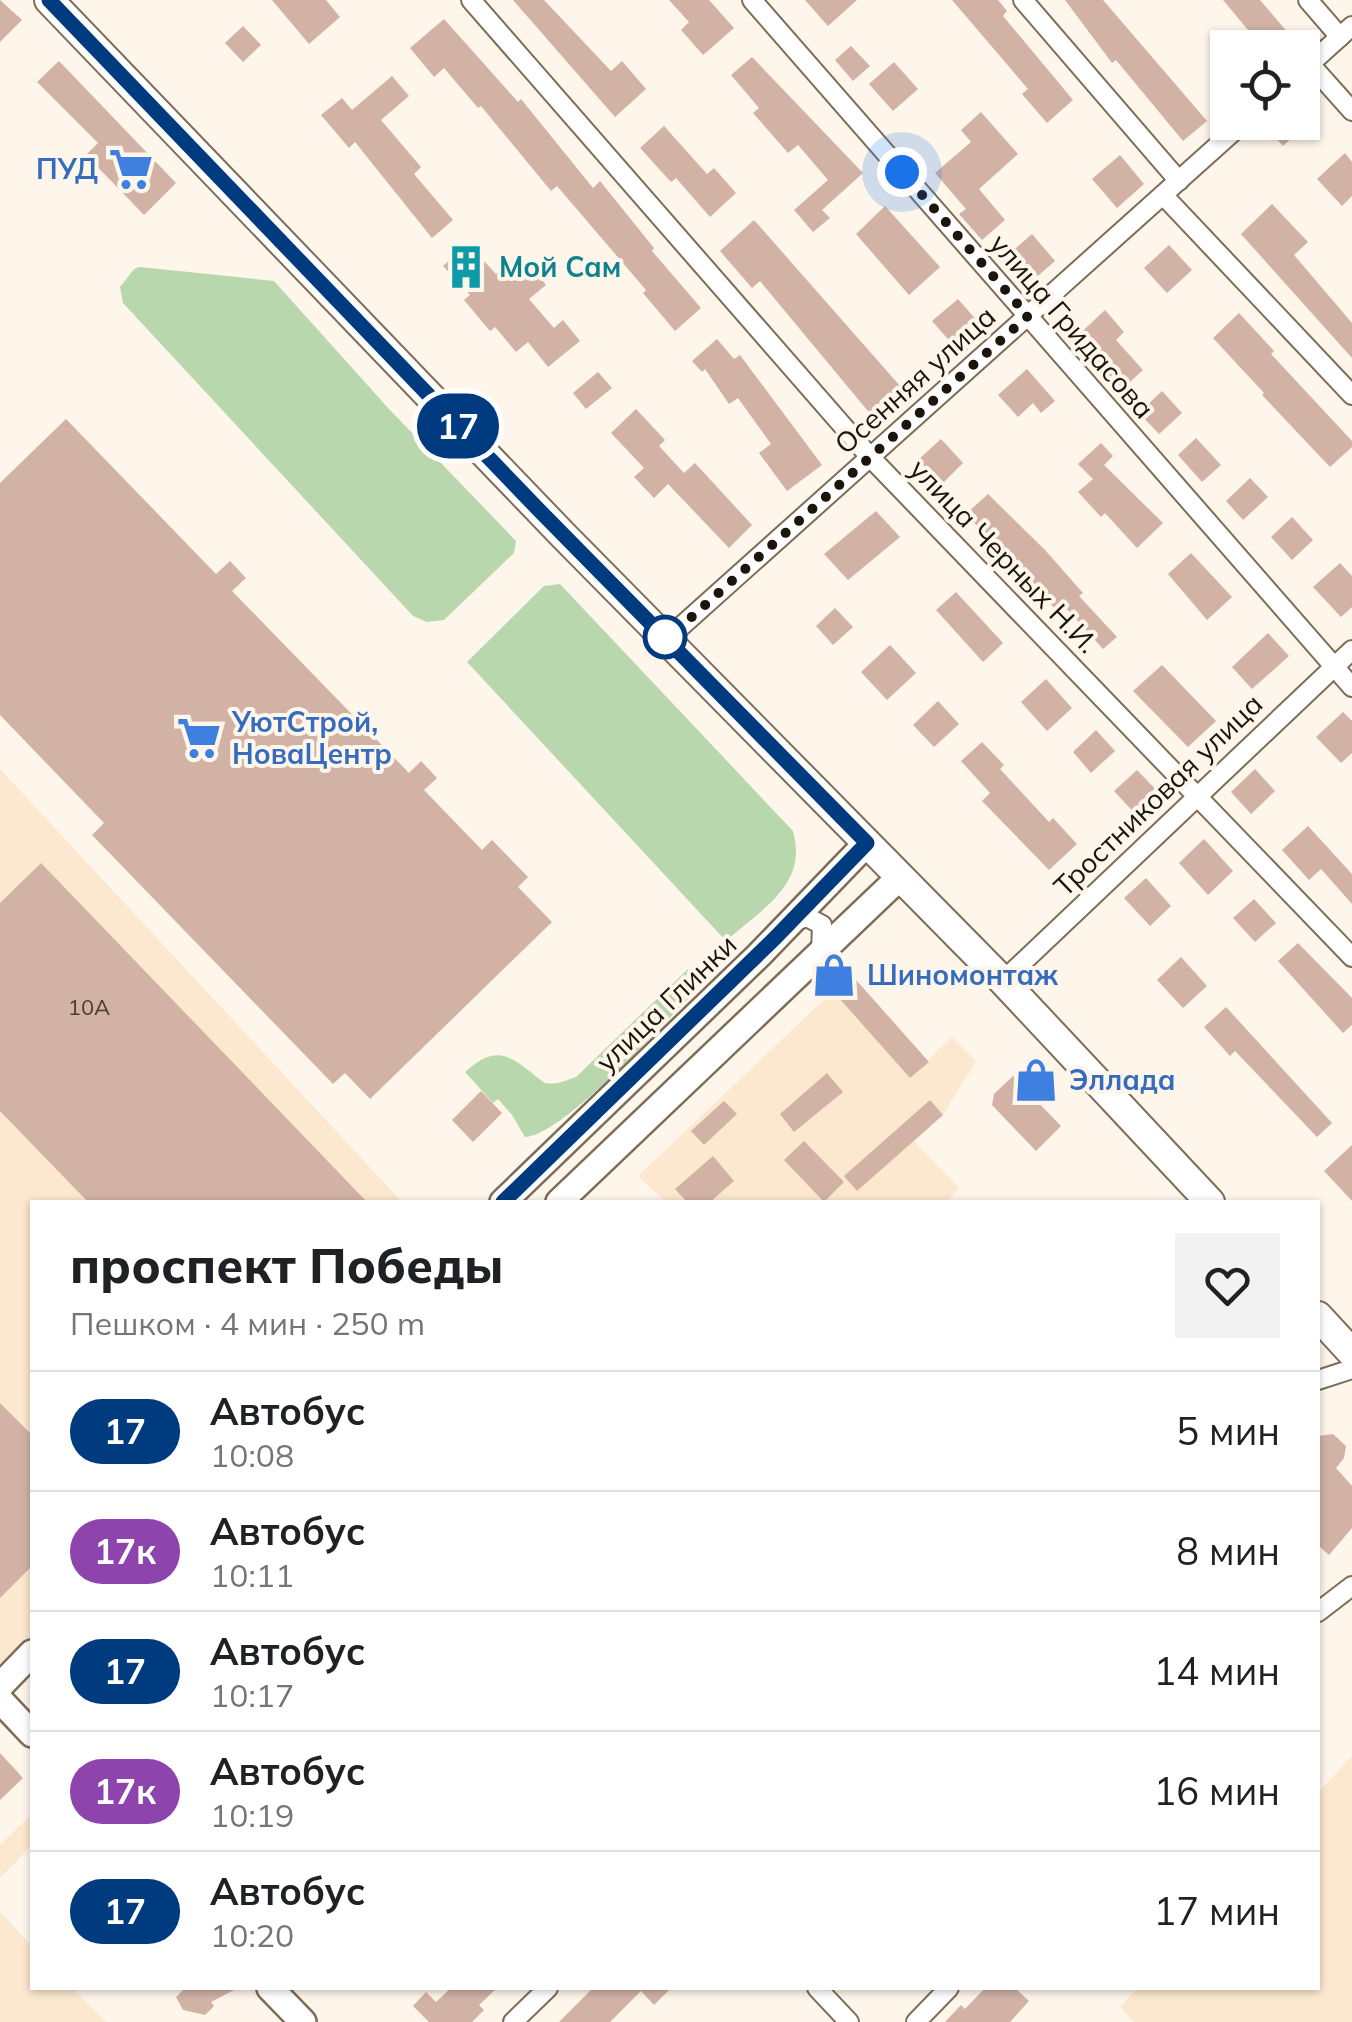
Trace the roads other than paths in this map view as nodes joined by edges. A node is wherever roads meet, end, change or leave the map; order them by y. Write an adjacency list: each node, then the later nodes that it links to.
1 (49, 0): 16 (main road)
2 (472, 0): 15 (street, улица Черных Н.И.)
3 (752, 0): 13 (street, улица Гридасова)
4 (1023, 0): 11 (street)
5 (1308, 0): 6 (street)
6 (1346, 32): 7 (street)
7 (1320, 55)
8 (1320, 80): 9 (street)
9 (1352, 110)
10 (1224, 140): 11 (street, Осенняя улица)
11 (1179, 181): 12 (street, Осенняя улица)
12 (1163, 195): 13 (street, Осенняя улица); 14 (street)
13 (1028, 316): 15 (street, Осенняя улица); 18 (street, улица Гридасова)
14 (1352, 396)
15 (870, 457): 16 (street, Осенняя улица); 20 (street, улица Черных Н.И.)
16 (667, 639): 21 (main road)
17 (1352, 650): 18 (street, Тростниковая улица)
18 (1333, 667): 19 (street, улица Гридасова); 20 (street, Тростниковая улица)
19 (1352, 686)
20 (1198, 796): 25 (street, улица Черных Н.И.); 26 (street, Тростниковая улица)
21 (867, 843): 22 (main road); 23 (main road, улица Глинки)
22 (900, 876): 24 (main road); 26 (main road)
23 (792, 922): 24 (street); 27 (main road, улица Глинки)
24 (821, 952): 28 (main road)
25 (1352, 957)
26 (1003, 981): 29 (main road)
27 (506, 1200)
28 (561, 1200)
29 (1208, 1200)
30 (1320, 1318): 31 (main road)
31 (1352, 1352)
32 (1352, 1369): 33 (street)
33 (1320, 1379)
34 (1352, 1586): 35 (street)
35 (1320, 1610)
36 (30, 1656): 37 (main road)
37 (0, 1686)
38 (0, 1700): 39 (main road)
39 (29, 1724)
40 (272, 1990): 44 (main road)
41 (546, 1990): 45 (street)
42 (819, 1990): 46 (street)
43 (947, 1990): 47 (street)
44 (303, 2022)
45 (513, 2022)
46 (849, 2022)
47 (916, 2022)

